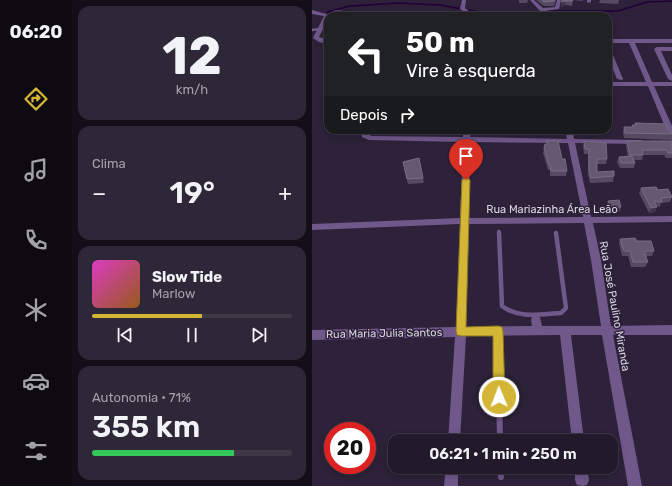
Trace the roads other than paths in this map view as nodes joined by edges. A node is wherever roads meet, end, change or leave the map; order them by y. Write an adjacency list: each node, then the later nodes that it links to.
1 (464, 0): 6 (street)
2 (532, 0): 4 (street)
3 (559, 0): 4 (street)
4 (543, 10)
5 (312, 12): 7 (street)
6 (468, 12)
7 (324, 14)
8 (324, 21): 9 (street)
9 (320, 29): 10 (lane); 11 (street)
10 (312, 30)
11 (324, 41)
12 (612, 41): 13 (street)
13 (631, 41): 14 (street); 22 (street)
14 (653, 41): 15 (street); 17 (street)
15 (672, 41)
16 (672, 49): 17 (street)
17 (657, 50): 20 (street)
18 (612, 60): 19 (street)
19 (620, 79)
20 (672, 81): 22 (street)
21 (612, 84): 22 (street)
22 (650, 84): 26 (street)
23 (364, 134): 27 (street)
24 (467, 134): 27 (street)
25 (570, 134): 28 (street, Rua José Paulino Miranda)
26 (672, 134)
27 (467, 140): 28 (street); 31 (street)
28 (571, 142): 29 (street); 32 (street, Rua José Paulino Miranda)
29 (647, 142)
30 (672, 219): 32 (street, Rua Mariazinha Área Leão)
31 (465, 220): 32 (street, Rua Mariazinha Área Leão); 33 (street, Rua Mariazinha Área Leão); 38 (street)
32 (587, 220): 41 (street, Rua José Paulino Miranda)
33 (312, 227)
34 (500, 232): 36 (lane)
35 (556, 233): 36 (lane)
36 (536, 317): 39 (street)
37 (672, 330): 41 (street, Rua Maria Julia Santos)
38 (461, 331): 42 (street, Rua Maria Julia Santos); 43 (street, Rua Maria Julia Santos); 44 (street)
39 (538, 331): 40 (street, Rua Maria Julia Santos); 43 (street, Rua Maria Julia Santos)
40 (565, 331): 41 (street, Rua Maria Julia Santos); 46 (street)
41 (607, 331): 51 (street, Rua José Paulino Miranda)
42 (312, 335)
43 (498, 335): 45 (lane)
44 (454, 434)
45 (500, 434)
46 (577, 434)
47 (452, 474): 50 (street)
48 (582, 474): 49 (street)
49 (582, 480)
50 (451, 486)
51 (636, 486)

